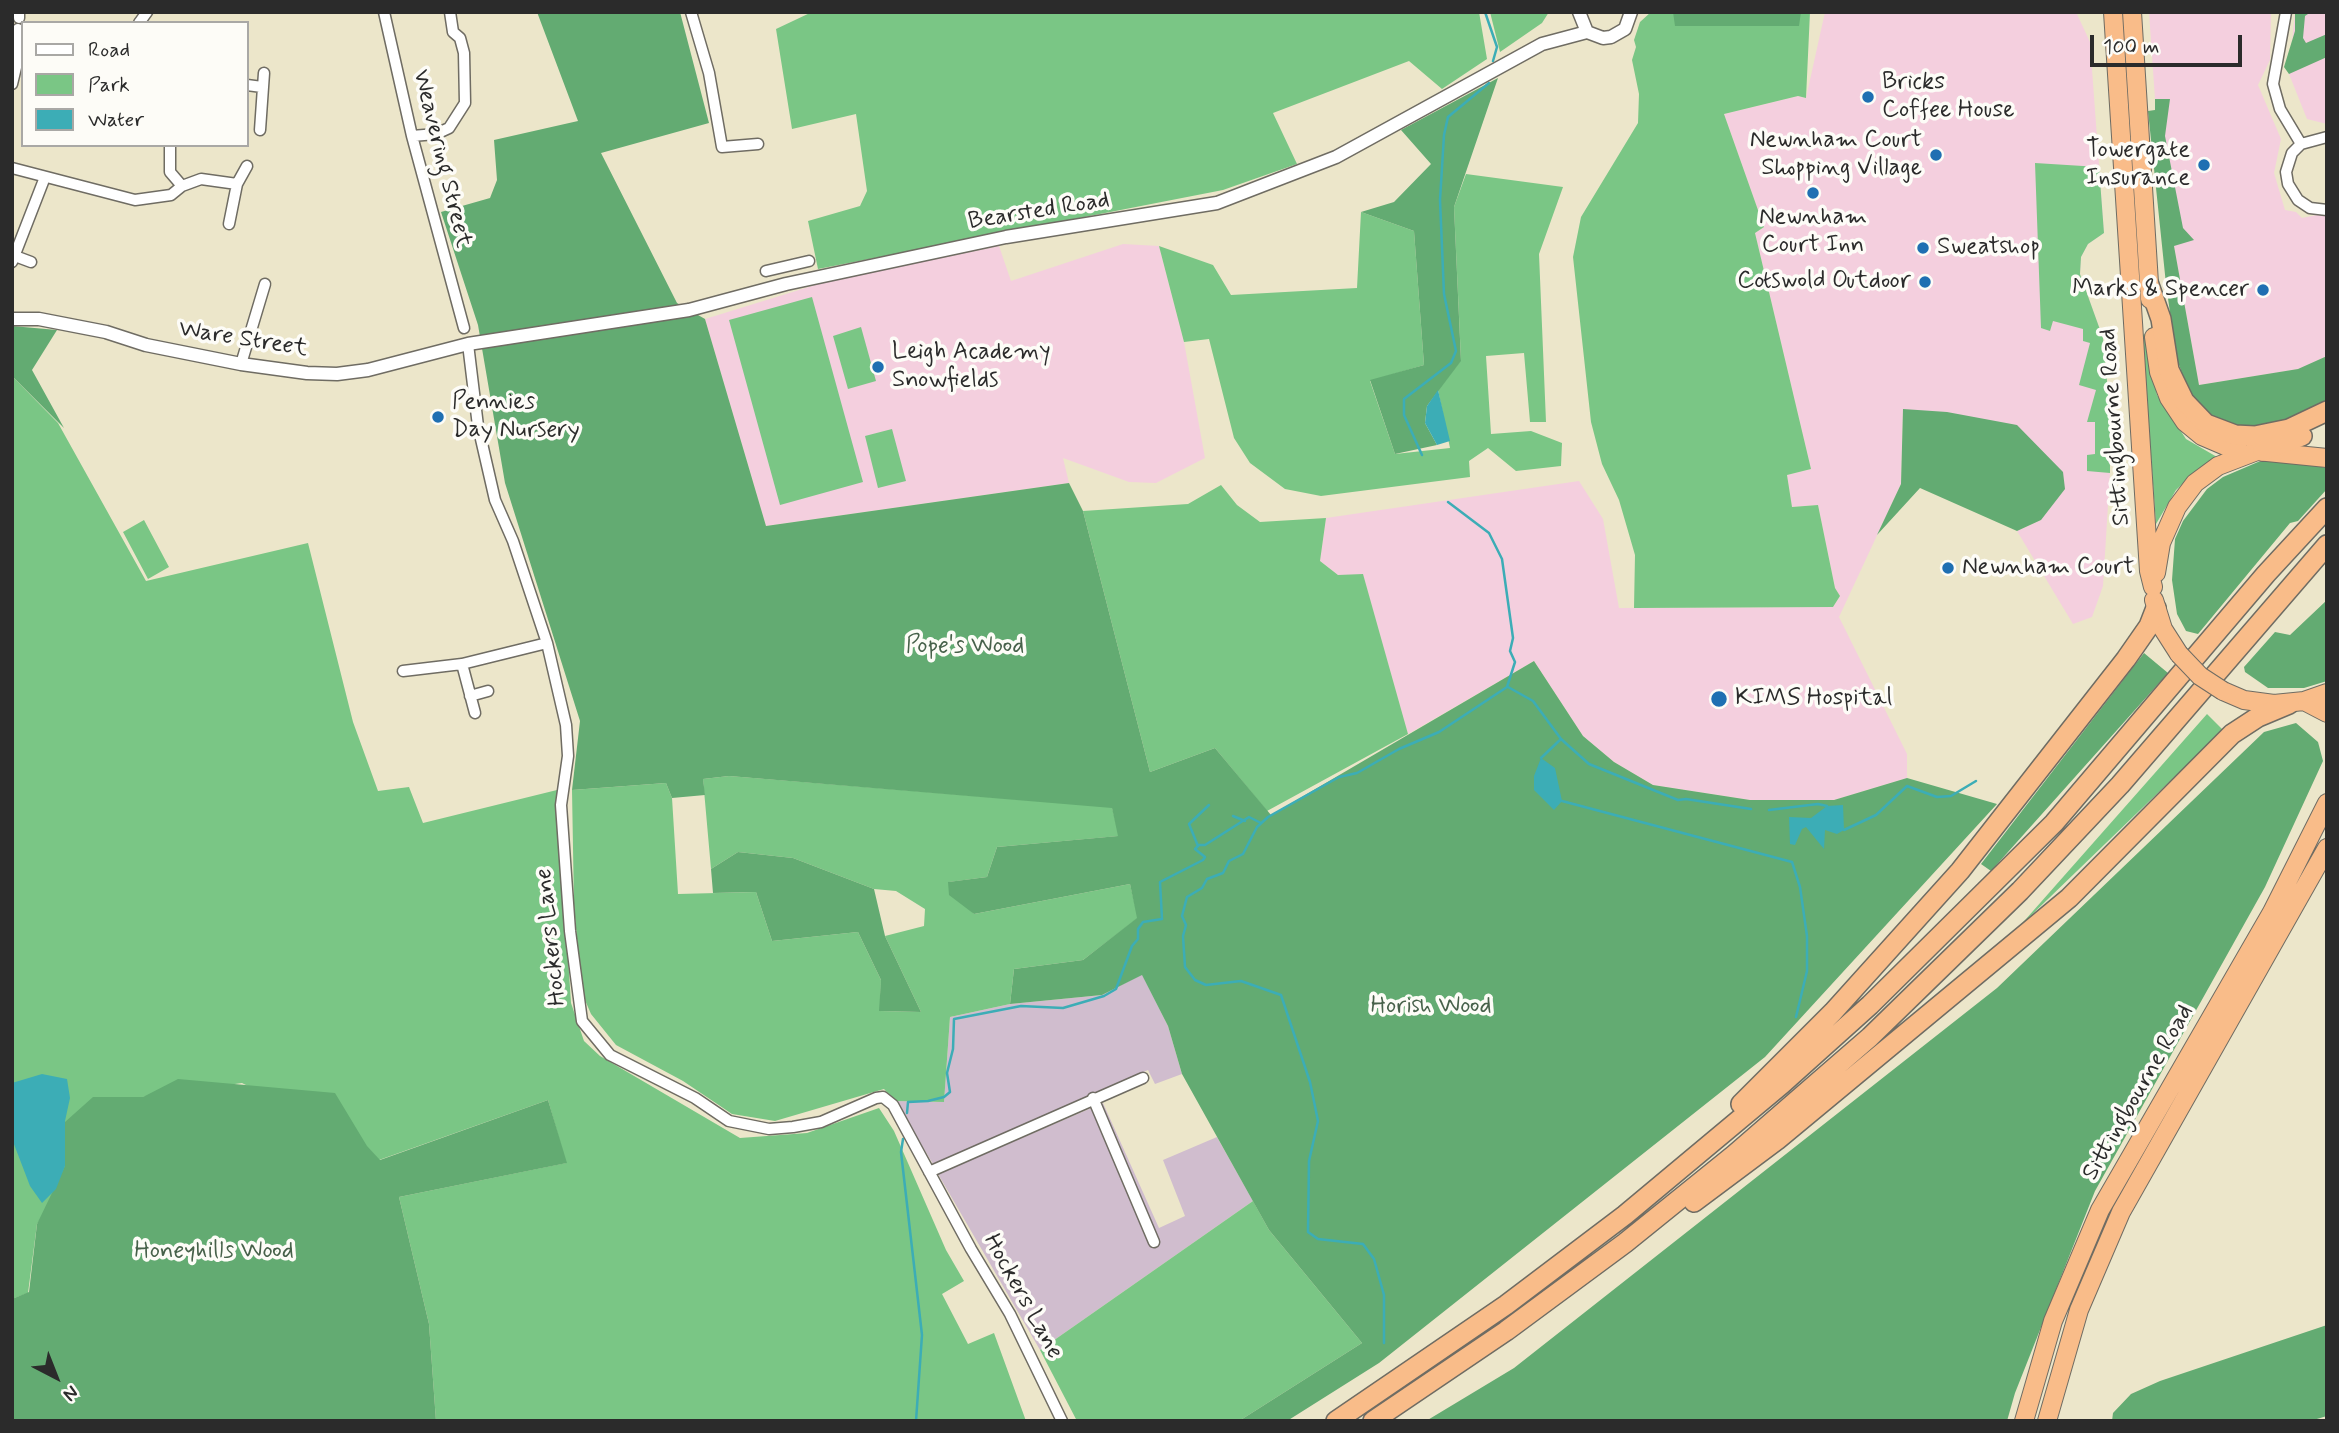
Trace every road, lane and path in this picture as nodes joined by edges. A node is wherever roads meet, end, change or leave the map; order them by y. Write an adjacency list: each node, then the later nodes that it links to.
1 (384, 12): 17 (street, Weavering Street)
2 (450, 12): 17 (street)
3 (691, 12): 19 (street)
4 (1579, 12): 10 (street)
5 (1631, 12): 10 (street, Bearsted Road)
6 (2113, 12): 47 (highway, Sittingbourne Road)
7 (2132, 12): 36 (highway, Sittingbourne Road)
8 (2286, 12): 20 (street)
9 (18, 20): 11 (street)
10 (1587, 32): 35 (street, Bearsted Road)
11 (20, 63): 13 (street)
12 (264, 73): 15 (street)
13 (12, 84)
14 (248, 85): 15 (street)
15 (262, 87): 16 (street)
16 (260, 130)
17 (412, 136): 38 (street, Weavering Street)
18 (2327, 136): 20 (street)
19 (758, 144)
20 (2301, 144): 27 (street)
21 (170, 147): 26 (street)
22 (247, 166): 25 (street)
23 (12, 168): 24 (street)
24 (45, 177): 26 (street); 29 (street)
25 (237, 184): 26 (street); 28 (street)
26 (182, 186)
27 (2327, 210)
28 (229, 224)
29 (13, 259): 31 (street)
30 (809, 261): 32 (street)
31 (31, 262)
32 (781, 268): 33 (street); 35 (street)
33 (766, 271)
34 (265, 284): 40 (street)
35 (786, 284): 39 (street, Bearsted Road)
36 (2149, 285): 41 (highway); 43 (highway, Sittingbourne Road)
37 (12, 319): 40 (street, Ware Street)
38 (464, 328)
39 (468, 344): 40 (street, Ware Street); 49 (street, Hockers Lane)
40 (241, 363)
41 (2327, 411)
42 (2327, 423): 43 (highway)
43 (2254, 453): 44 (highway, Sittingbourne Road); 47 (highway)
44 (2327, 458)
45 (2327, 509): 62 (highway)
46 (2327, 545): 65 (highway)
47 (2153, 587): 48 (highway, Sittingbourne Road)
48 (2156, 608): 55 (highway, Sittingbourne Road, bridge); 62 (highway)
49 (547, 643): 50 (street); 63 (street, Hockers Lane)
50 (462, 664): 51 (street); 54 (street)
51 (403, 671)
52 (488, 691): 54 (street)
53 (2327, 693): 55 (highway)
54 (470, 696): 56 (street)
55 (2297, 703): 57 (highway); 65 (highway)
56 (475, 713)
57 (2327, 713)
58 (2327, 803): 69 (highway, Sittingbourne Road)
59 (2327, 848): 70 (highway, Sittingbourne Road)
60 (1143, 1078): 61 (street)
61 (1093, 1098): 63 (street); 64 (street)
62 (1689, 1162): 67 (highway)
63 (929, 1172): 66 (street, Hockers Lane)
64 (1154, 1242)
65 (1625, 1243): 68 (highway)
66 (1062, 1421)
67 (1336, 1421)
68 (1373, 1421)
69 (2024, 1421)
70 (2047, 1421)

